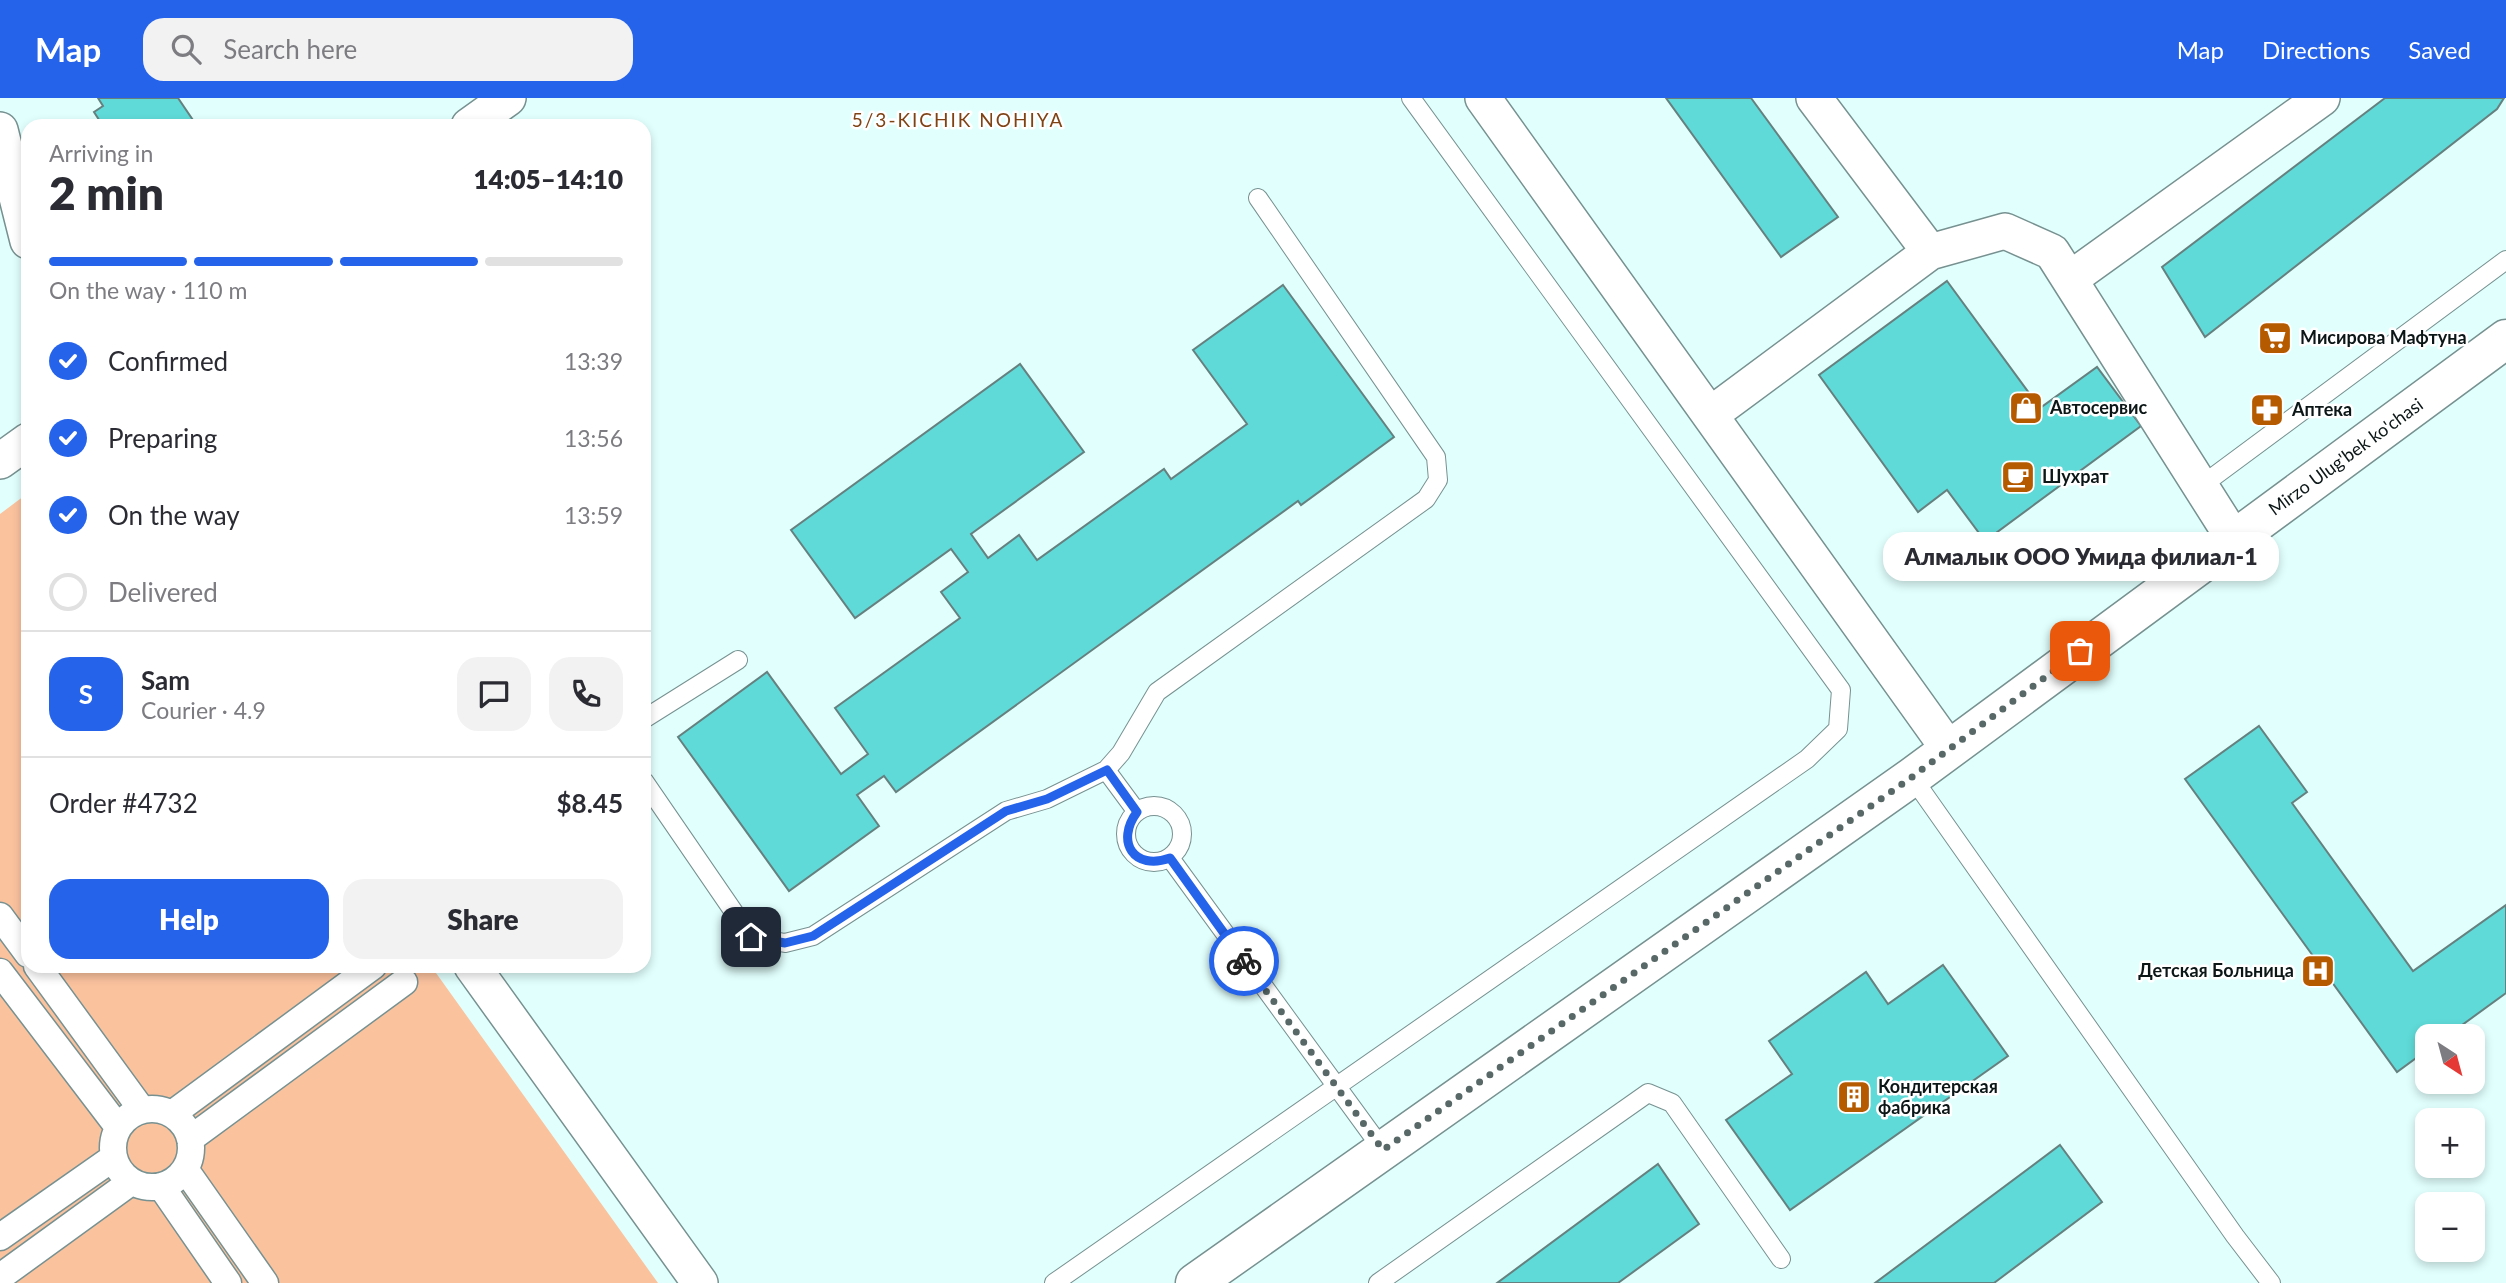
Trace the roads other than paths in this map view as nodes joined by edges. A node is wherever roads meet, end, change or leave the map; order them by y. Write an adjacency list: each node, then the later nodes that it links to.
1 (508, 98): 6 (street)
2 (1411, 98): 34 (lane)
3 (1483, 98): 14 (street)
4 (1814, 98): 10 (street)
5 (2322, 98): 12 (street)
6 (478, 119)
7 (0, 130): 9 (street)
8 (1258, 198): 22 (lane)
9 (21, 213)
10 (1930, 252): 12 (street); 14 (street)
11 (2506, 260): 17 (lane)
12 (2070, 279): 17 (street)
13 (2506, 340): 18 (main road, Mirzo Ulug'bek ko'chasi)
14 (1710, 415): 21 (street)
15 (21, 446): 16 (street)
16 (0, 461)
17 (2201, 486): 18 (street)
18 (2234, 539): 21 (main road, Mirzo Ulug'bek ko'chasi)
19 (738, 660): 20 (lane)
20 (651, 715)
21 (1948, 748): 23 (main road, Mirzo Ulug'bek ko'chasi)
22 (1107, 770): 24 (lane); 25 (lane)
23 (1912, 777): 39 (main road, Mirzo Ulug'bek ko'chasi); 53 (lane)
24 (651, 791)
25 (1137, 812): 26 (lane); 26 (lane)
26 (1170, 858): 34 (lane)
27 (0, 916): 28 (street)
28 (21, 944)
29 (0, 972): 37 (street)
30 (42, 973): 35 (street)
31 (363, 973): 36 (street)
32 (476, 973): 49 (street)
33 (404, 982): 38 (street)
34 (1337, 1086): 39 (lane); 50 (lane)
35 (142, 1110): 36 (street); 37 (street)
36 (172, 1114): 38 (street)
37 (118, 1127): 40 (street)
38 (190, 1139): 41 (street)
39 (1383, 1150): 51 (main road, Mirzo Ulug'bek ko'chasi)
40 (113, 1157): 42 (street); 44 (street)
41 (185, 1168): 43 (street); 48 (street)
42 (131, 1182): 43 (street); 46 (street)
43 (161, 1186): 47 (street)
44 (0, 1237)
45 (1781, 1259): 52 (lane)
46 (0, 1277)
47 (228, 1283)
48 (265, 1283)
49 (700, 1283)
50 (1054, 1283)
51 (1195, 1283)
52 (1378, 1283)
53 (2271, 1283)

